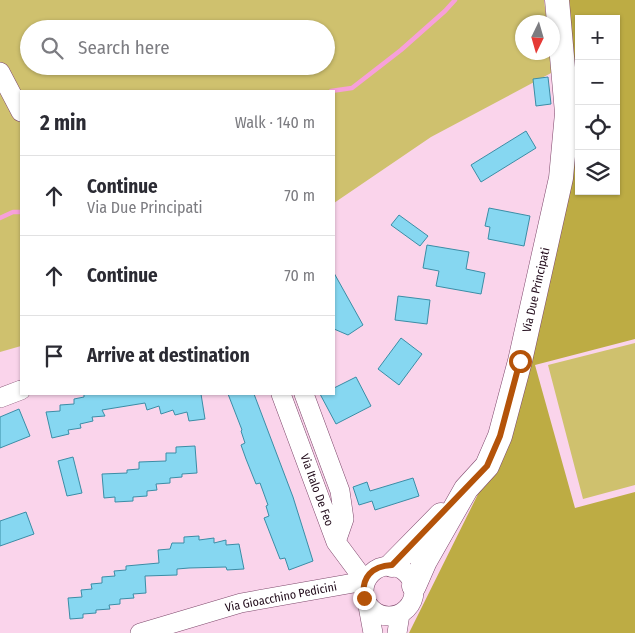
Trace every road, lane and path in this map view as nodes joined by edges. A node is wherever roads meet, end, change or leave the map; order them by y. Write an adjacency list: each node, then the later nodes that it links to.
1 (557, 10): 8 (main road, Via Due Principati)
2 (0, 72): 3 (street)
3 (20, 110)
4 (20, 390): 7 (street)
5 (282, 395): 9 (street, Via Italo De Feo)
6 (304, 395): 9 (street)
7 (0, 398)
8 (466, 488): 10 (main road); 12 (main road, Via Due Principati)
9 (336, 542): 11 (street, Via Italo De Feo)
10 (392, 565): 11 (street); 12 (street)
11 (365, 581): 13 (street); 15 (street, Via Gioacchino Pedicini)
12 (414, 586): 14 (street)
13 (368, 606): 14 (street); 16 (street)
14 (400, 614): 17 (street)
15 (140, 633)
16 (373, 633)
17 (397, 633)

